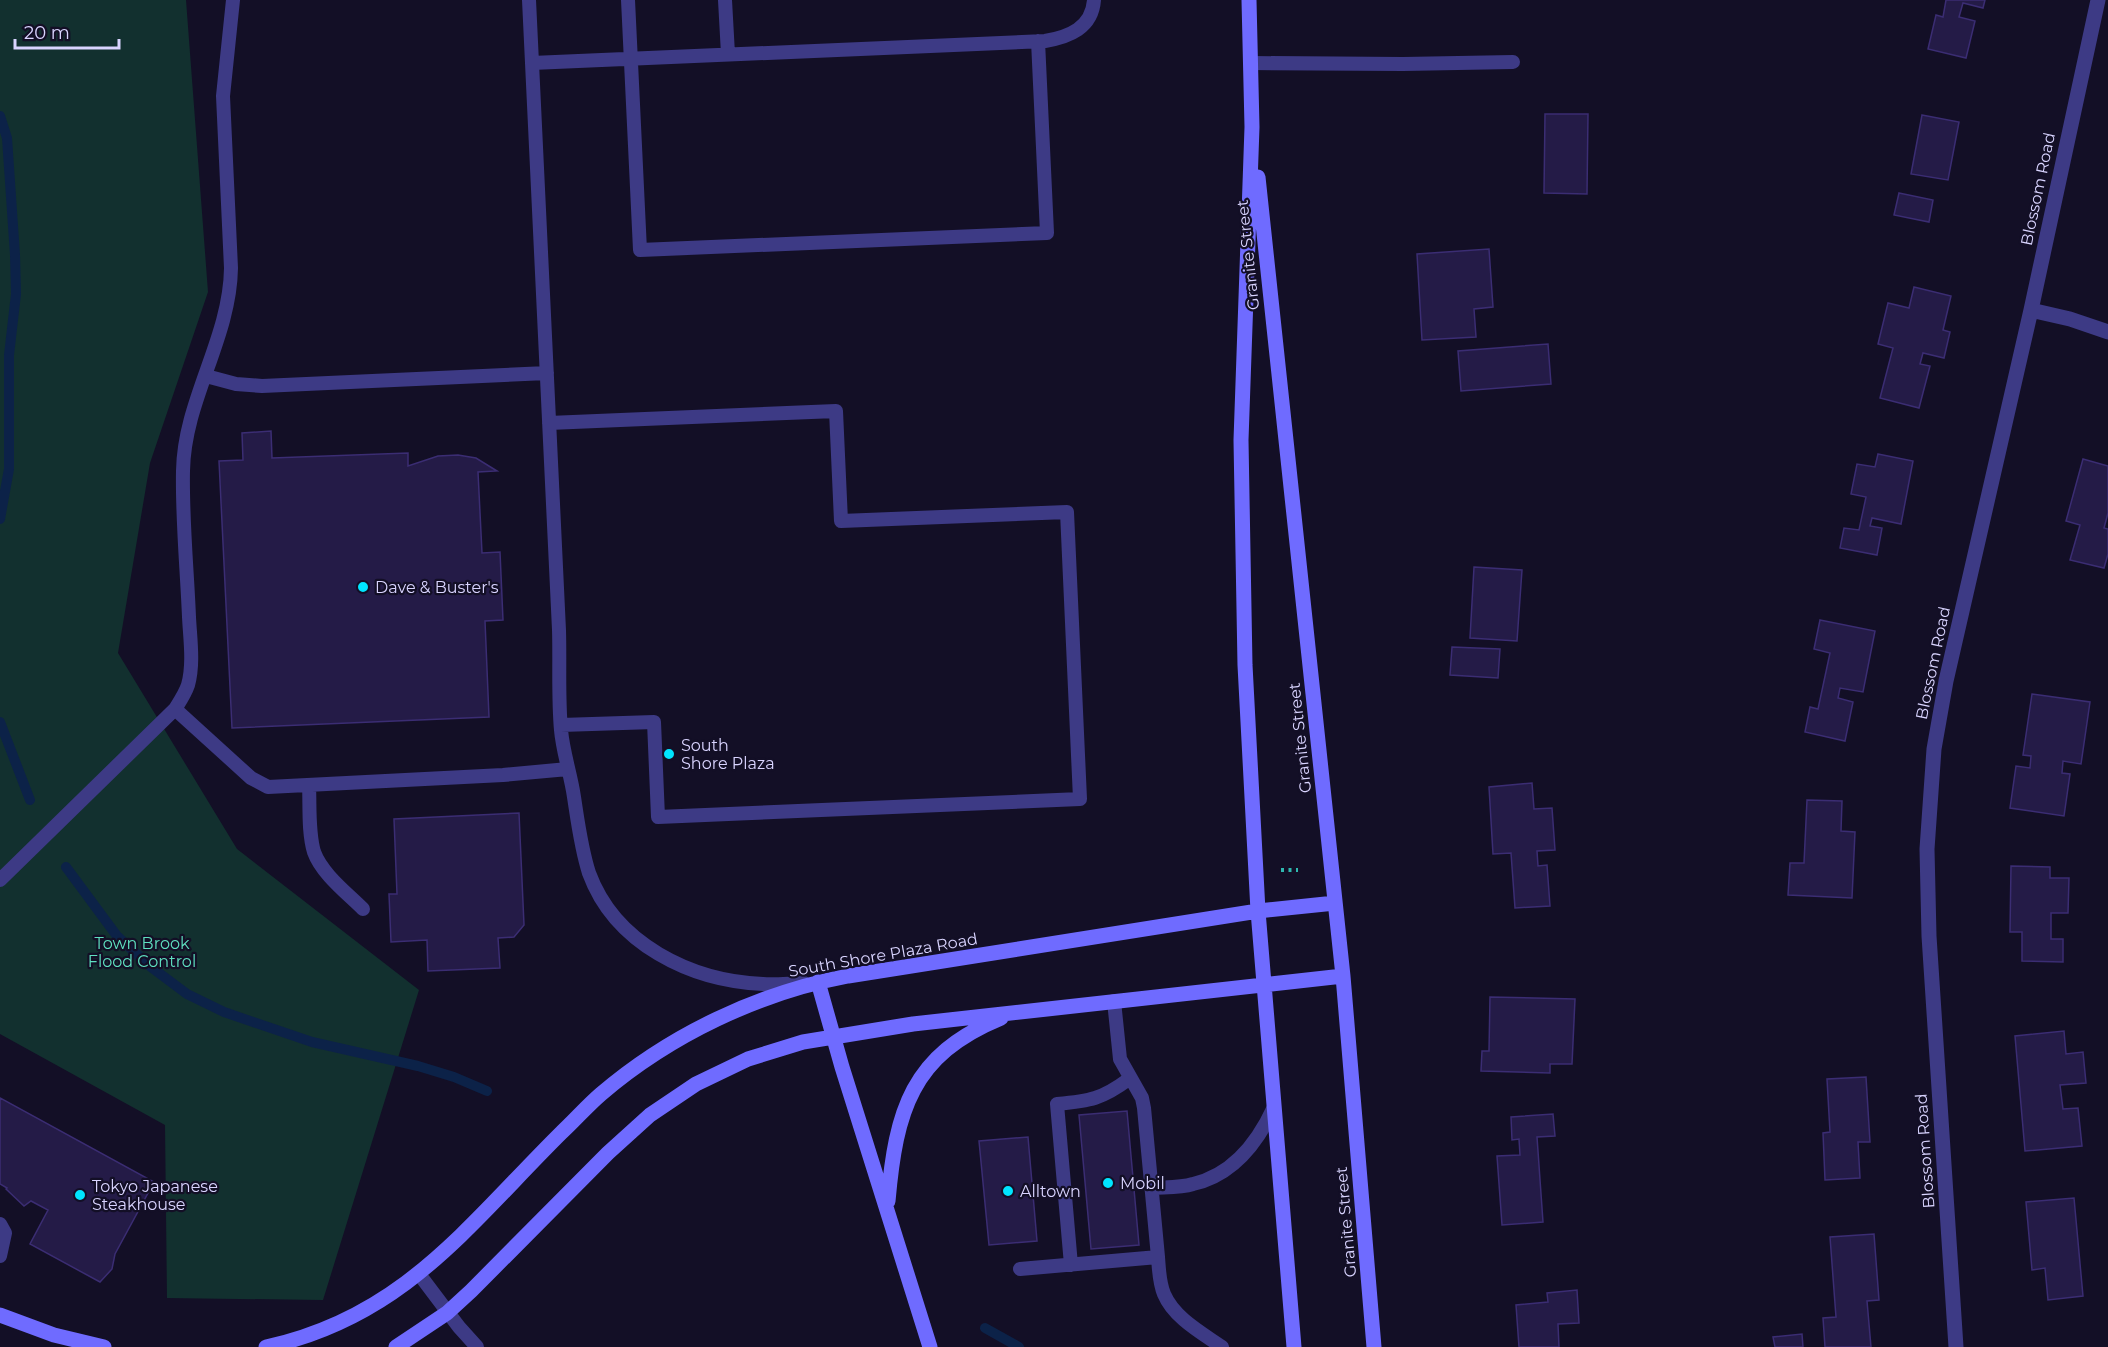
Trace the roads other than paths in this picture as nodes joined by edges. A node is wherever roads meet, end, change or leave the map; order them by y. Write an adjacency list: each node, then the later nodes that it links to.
1 (233, 0): 18 (lane)
2 (529, 0): 12 (lane)
3 (628, 0): 10 (lane)
4 (725, 0): 9 (lane)
5 (1094, 0): 8 (lane)
6 (1249, 0): 13 (street, Granite Street)
7 (2098, 0): 15 (street, Blossom Road)
8 (1038, 41): 9 (lane); 10 (lane)
9 (728, 54): 10 (lane)
10 (631, 58): 12 (lane)
11 (1513, 62): 13 (lane)
12 (532, 63): 17 (lane)
13 (1251, 63): 14 (street, Granite Street)
14 (1252, 127): 25 (street, Granite Street); 27 (street, Granite Street)
15 (2031, 310): 16 (street); 54 (street, Blossom Road)
16 (2108, 332)
17 (547, 373): 18 (lane); 19 (lane)
18 (206, 376): 20 (lane)
19 (549, 423): 21 (lane); 21 (lane)
20 (175, 709): 23 (lane); 24 (lane)
21 (561, 725): 22 (lane)
22 (568, 769): 23 (lane); 29 (lane)
23 (309, 785): 26 (lane)
24 (0, 880)
25 (1335, 903): 27 (street, South Shore Plaza Road); 28 (street, Granite Street)
26 (363, 909)
27 (1258, 911): 29 (street, South Shore Plaza Road); 30 (street, Granite Street)
28 (1343, 976): 30 (street); 53 (street, Granite Street)
29 (818, 982): 33 (street); 43 (street, South Shore Plaza Road)
30 (1264, 984): 31 (street); 35 (street, Granite Street)
31 (1114, 1001): 32 (street); 34 (lane)
32 (1015, 1012): 33 (street); 37 (street)
33 (834, 1037): 37 (street); 44 (street)
34 (1130, 1079): 36 (lane); 41 (lane)
35 (1274, 1107): 36 (lane); 52 (street, Granite Street)
36 (1152, 1188): 40 (lane)
37 (887, 1210): 50 (street)
38 (0, 1224): 39 (lane)
39 (0, 1256)
40 (1158, 1257): 41 (lane); 51 (lane)
41 (1071, 1264): 42 (lane)
42 (1020, 1269)
43 (419, 1274): 44 (lane); 47 (street, South Shore Plaza Road)
44 (447, 1312): 48 (street); 49 (lane)
45 (0, 1315): 46 (street)
46 (104, 1347)
47 (266, 1347)
48 (396, 1347)
49 (477, 1347)
50 (930, 1347)
51 (1222, 1347)
52 (1294, 1347)
53 (1374, 1347)
54 (1956, 1347)

